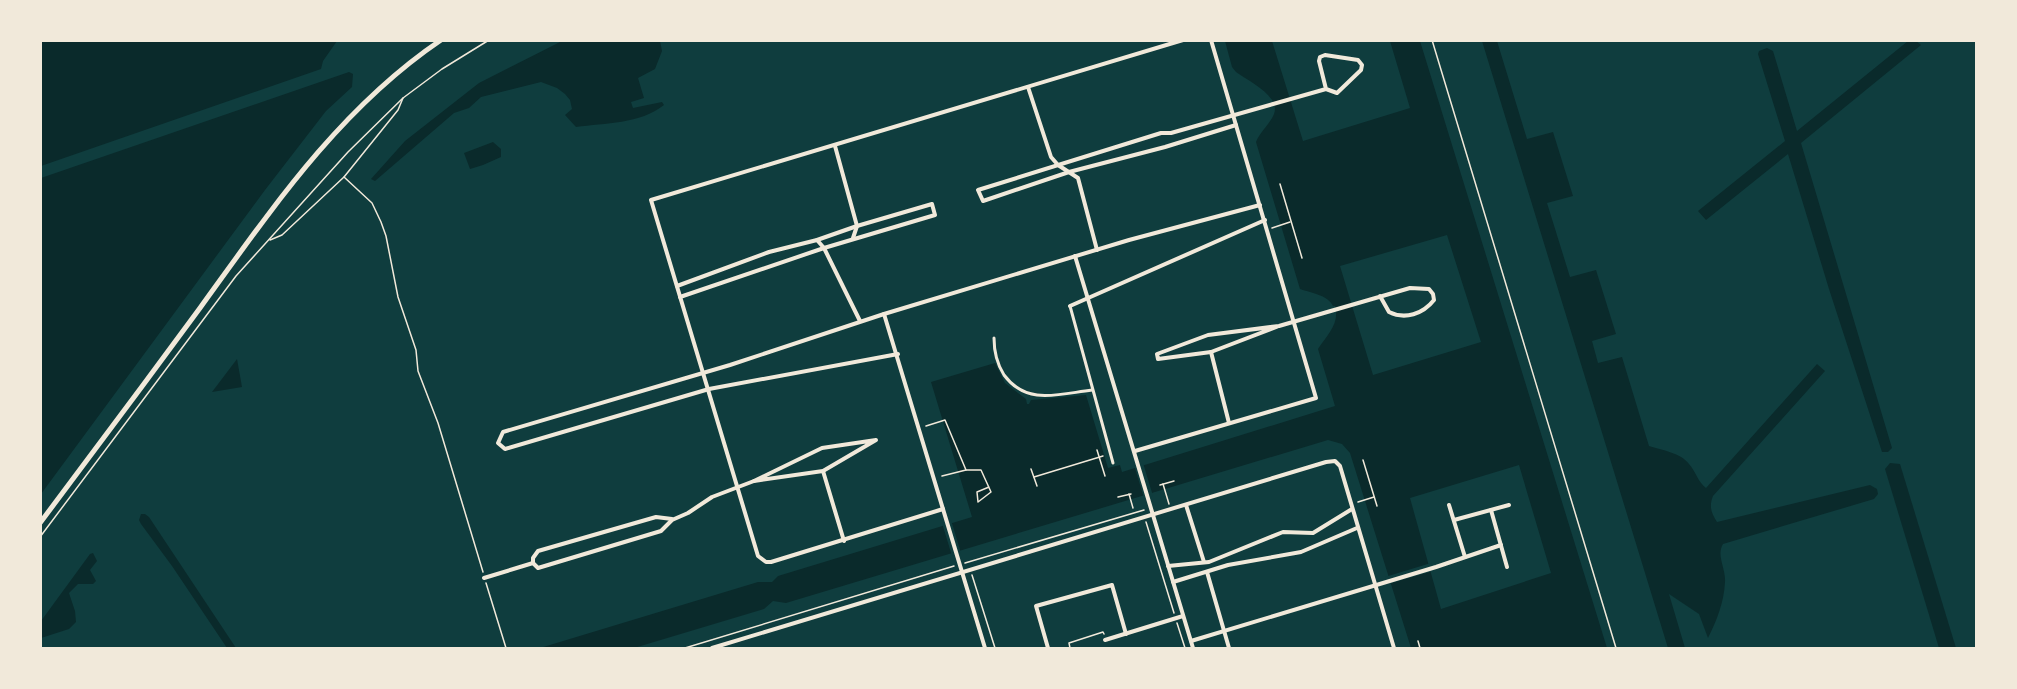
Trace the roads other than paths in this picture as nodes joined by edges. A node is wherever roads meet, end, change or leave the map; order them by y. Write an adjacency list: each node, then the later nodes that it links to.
1 (441, 40): 49 (main road)
2 (1183, 40): 4 (street)
3 (1211, 40): 6 (street)
4 (1028, 87): 8 (street); 9 (street)
5 (1326, 89): 5 (street); 6 (street)
6 (1234, 116): 7 (street); 9 (street)
7 (1236, 125): 10 (street); 11 (street)
8 (835, 146): 13 (street); 19 (street)
9 (1059, 165): 10 (street); 10 (street)
10 (1069, 172): 17 (street)
11 (1260, 206): 12 (street); 17 (street)
12 (1265, 220): 22 (street); 26 (street)
13 (857, 226): 14 (street); 14 (street); 15 (street)
14 (853, 239): 16 (street)
15 (817, 240): 16 (street); 19 (street)
16 (824, 248): 21 (street); 25 (street)
17 (1097, 250): 18 (street)
18 (1075, 256): 22 (street); 24 (street)
19 (677, 286): 21 (street)
20 (1380, 296): 20 (street); 26 (street)
21 (680, 297): 31 (street)
22 (1087, 299): 23 (street); 35 (street)
23 (1070, 306): 33 (street)
24 (884, 314): 25 (street); 30 (street)
25 (860, 321): 31 (street)
26 (1295, 322): 27 (street); 34 (street)
27 (1278, 326): 29 (street); 29 (street)
28 (994, 338): 33 (street)
29 (1211, 352): 34 (street)
30 (897, 354): 32 (street); 43 (street)
31 (702, 373): 32 (street); 32 (street)
32 (708, 388): 39 (street)
33 (1092, 390): 36 (street)
34 (1229, 423): 35 (street)
35 (1135, 451): 46 (street)
36 (1113, 463)
37 (823, 471): 38 (street); 38 (street); 51 (street)
38 (754, 481): 39 (street)
39 (737, 486): 47 (street); 51 (street)
40 (1186, 505): 44 (street); 46 (street); 55 (street)
41 (1449, 505): 48 (street)
42 (1509, 505): 45 (street)
43 (943, 509): 51 (street); 59 (street)
44 (1352, 509): 50 (street); 55 (street)
45 (1491, 510): 48 (street); 52 (street)
46 (1153, 515): 56 (street); 59 (street)
47 (672, 520): 54 (street); 54 (street)
48 (1454, 520): 53 (street)
49 (40, 523)
50 (1357, 528): 58 (street); 62 (street)
51 (844, 541)
52 (1501, 545): 53 (street); 57 (street)
53 (1465, 557): 62 (street)
54 (533, 562): 60 (street)
55 (1204, 562): 56 (street)
56 (1168, 566): 61 (street)
57 (1507, 567)
58 (1207, 572): 61 (street); 64 (street)
59 (963, 573): 68 (street); 69 (street)
60 (484, 578)
61 (1173, 582): 63 (street)
62 (1375, 585): 64 (street); 73 (street)
63 (1183, 616): 65 (street); 67 (street)
64 (1224, 631): 67 (street); 72 (street)
65 (1126, 634): 66 (street); 70 (street)
66 (1105, 640)
67 (1191, 641): 71 (street)
68 (712, 648)
69 (985, 648)
70 (1048, 648)
71 (1193, 648)
72 (1229, 648)
73 (1394, 648)

